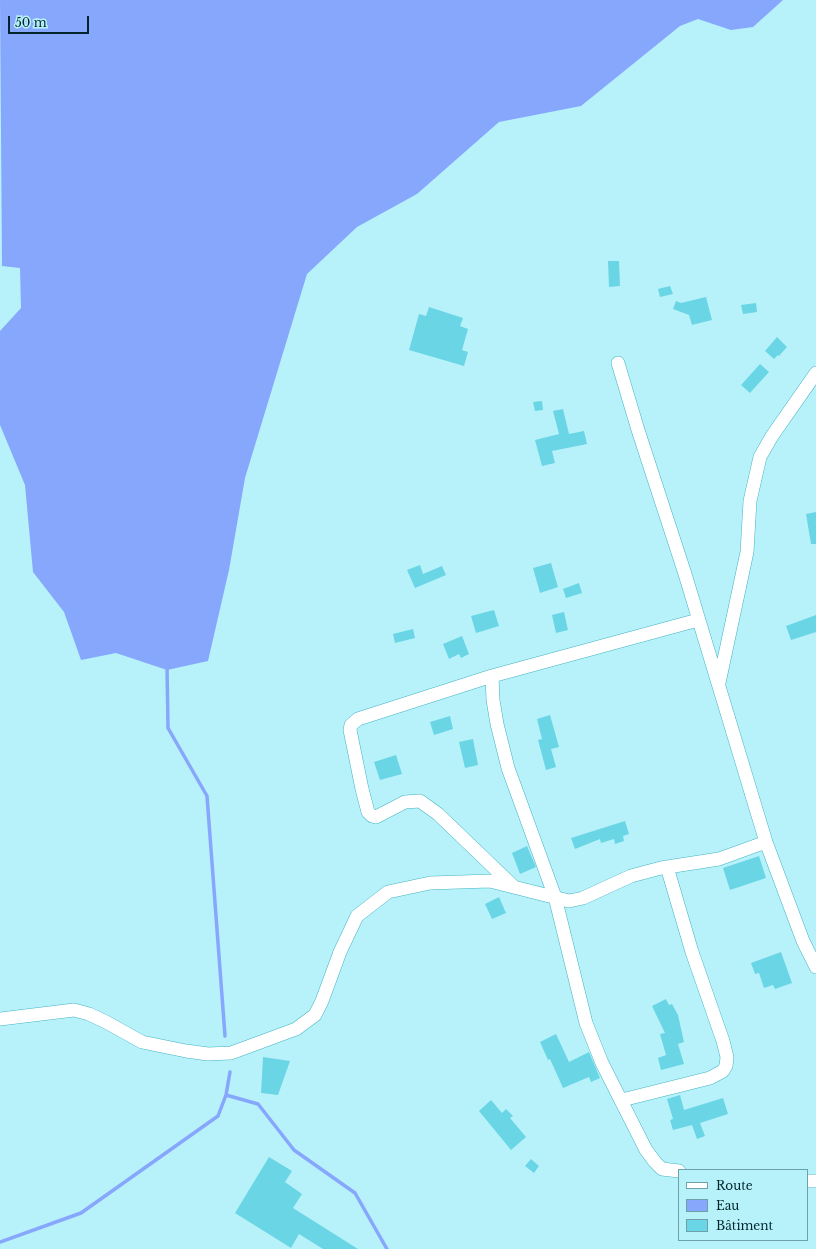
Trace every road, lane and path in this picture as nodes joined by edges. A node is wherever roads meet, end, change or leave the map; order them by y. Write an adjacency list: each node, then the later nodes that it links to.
1 (618, 363): 3 (street)
2 (816, 373): 5 (street)
3 (698, 620): 4 (street); 5 (street)
4 (492, 676): 8 (street); 9 (street)
5 (718, 687): 6 (street)
6 (766, 842): 7 (street); 10 (street)
7 (667, 867): 9 (street); 12 (street)
8 (513, 886): 9 (street); 11 (street)
9 (555, 897): 12 (street)
10 (816, 967)
11 (0, 1019)
12 (622, 1100): 13 (street)
13 (678, 1171)

